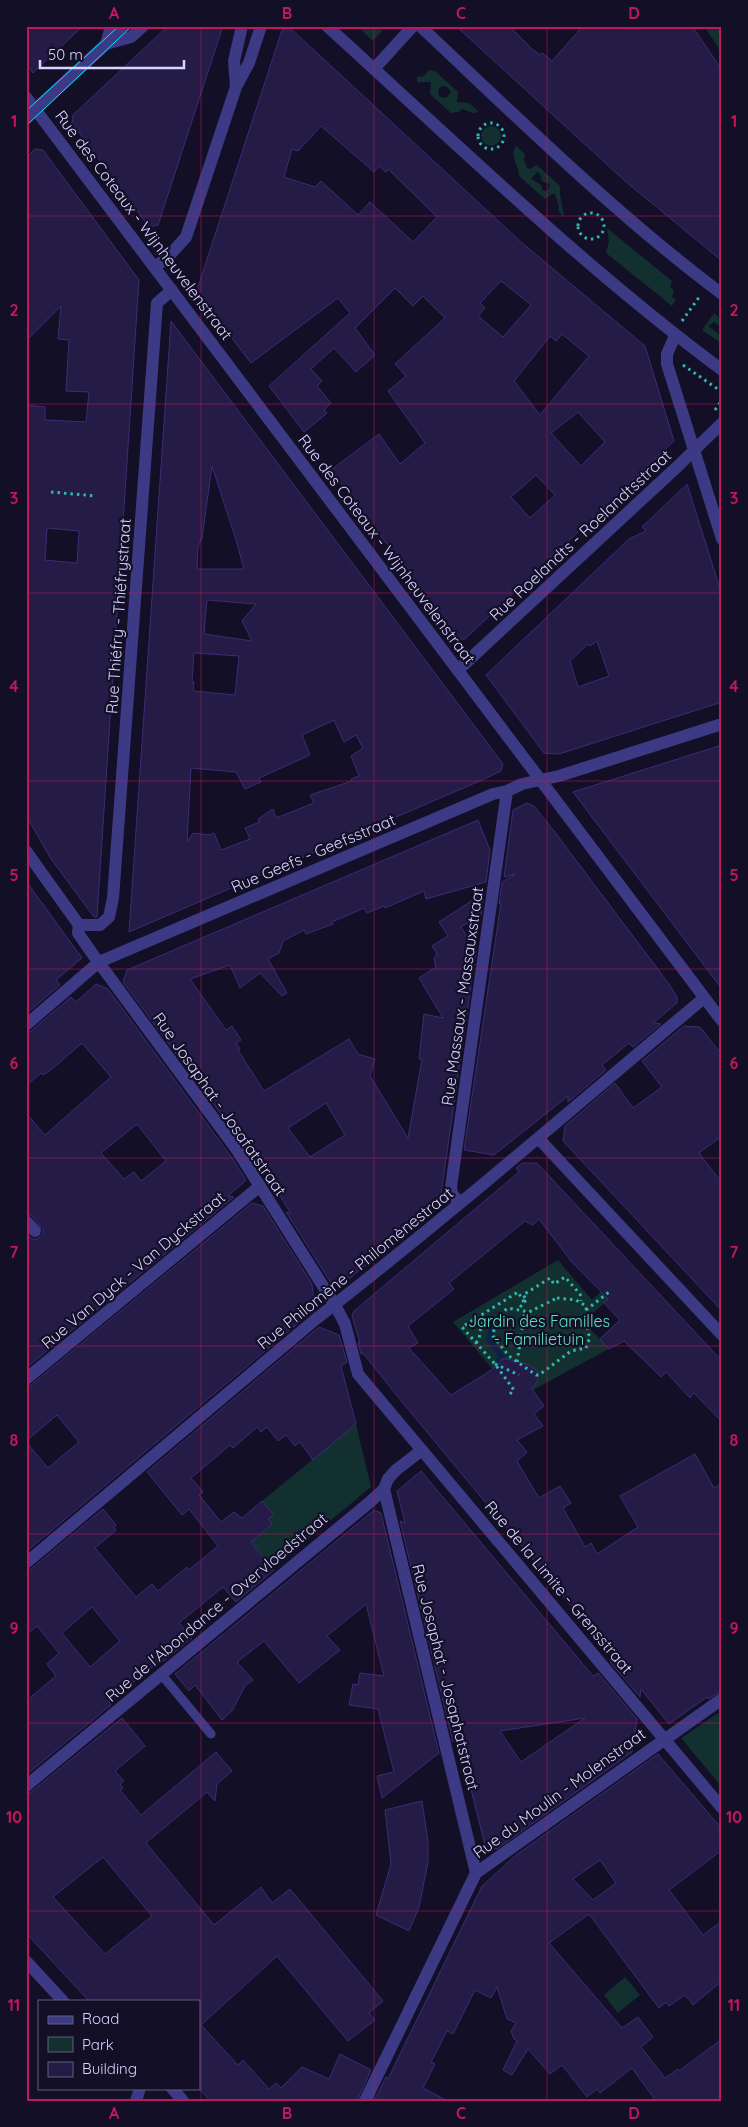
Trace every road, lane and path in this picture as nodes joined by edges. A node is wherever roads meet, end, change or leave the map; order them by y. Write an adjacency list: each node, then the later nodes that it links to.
1 (110, 26): 9 (street)
2 (125, 26): 9 (lane)
3 (143, 26): 9 (street)
4 (242, 26): 11 (street)
5 (261, 26): 11 (street)
6 (327, 26): 10 (street)
7 (414, 26): 10 (street)
8 (420, 26): 19 (street)
9 (106, 44): 13 (street)
10 (374, 69): 22 (street)
11 (236, 87): 17 (street)
12 (26, 97): 13 (street, Rue des Coteaux - Wijnheuvelenstraat)
13 (36, 109): 14 (street); 17 (street, Rue des Coteaux - Wijnheuvelenstraat)
14 (26, 118)
15 (500, 127): 15 (path)
16 (602, 220): 16 (path)
17 (155, 267): 18 (street, Rue des Coteaux - Wijnheuvelenstraat)
18 (172, 290): 31 (street, Rue des Coteaux - Wijnheuvelenstraat); 36 (street, Rue Thiéfry - Thiéfrystraat)
19 (722, 294)
20 (699, 298): 21 (path)
21 (683, 319)
22 (675, 336): 24 (street); 27 (street)
23 (683, 364): 25 (path)
24 (722, 370)
25 (722, 392)
26 (722, 423): 27 (street, Rue Roelandts - Roelandtsstraat)
27 (694, 450): 30 (street); 31 (street, Rue Roelandts - Roelandtsstraat)
28 (51, 492): 29 (path)
29 (96, 496)
30 (722, 539)
31 (458, 670): 33 (street, Rue des Coteaux - Wijnheuvelenstraat)
32 (722, 724): 33 (street, Rue Geefs - Geefsstraat)
33 (541, 780): 34 (street, Rue Geefs - Geefsstraat); 38 (street, Rue des Coteaux - Wijnheuvelenstraat)
34 (507, 791): 37 (street, Rue Geefs - Geefsstraat); 43 (street, Rue Massaux - Massauxstraat)
35 (26, 851): 36 (street, Rue Josaphat - Josafatstraat)
36 (79, 925): 37 (street, Rue Josaphat - Josafatstraat)
37 (99, 962): 40 (street, Rue Geefs - Geefsstraat); 42 (street, Rue Josaphat - Josafatstraat)
38 (704, 998): 39 (street, Rue des Coteaux - Wijnheuvelenstraat); 41 (street, Rue Philomène - Philomènestraat)
39 (722, 1021)
40 (26, 1025)
41 (538, 1138): 43 (street, Rue Philomène - Philomènestraat); 52 (street)
42 (260, 1186): 47 (street, Rue Josaphat - Josafatstraat); 57 (street, Rue Van Dyck - Van Dyckstraat)
43 (460, 1203): 47 (street, Rue Philomène - Philomènestraat)
44 (609, 1292): 49 (path)
45 (581, 1301): 46 (path); 49 (path); 50 (path)
46 (524, 1302): 48 (path); 51 (path)
47 (335, 1304): 58 (street, Rue Josaphat - Josafatstraat); 62 (street, Rue Philomène - Philomènestraat)
48 (518, 1310): 50 (path); 54 (path)
49 (586, 1310): 54 (path)
50 (525, 1311): 54 (path)
51 (483, 1313): 53 (path); 53 (path)
52 (722, 1335)
53 (476, 1343): 55 (path)
54 (517, 1363)
55 (495, 1364): 56 (path); 59 (path)
56 (519, 1374)
57 (26, 1379)
58 (370, 1387): 60 (street, Rue de la Limite - Grensstraat)
59 (510, 1394)
60 (422, 1450): 61 (street, Rue de l'Abondance - Overvloedstraat); 66 (street, Rue de la Limite - Grensstraat)
61 (384, 1489): 63 (street, Rue de l'Abondance - Overvloedstraat); 69 (street, Rue Josaphat - Josaphatstraat)
62 (26, 1563)
63 (161, 1674): 65 (lane); 67 (street, Rue de l'Abondance - Overvloedstraat)
64 (722, 1699): 66 (street, Rue du Moulin - Molenstraat)
65 (211, 1734)
66 (665, 1738): 68 (street, Rue de la Limite - Grensstraat); 69 (street, Rue du Moulin - Molenstraat)
67 (26, 1786)
68 (722, 1808)
69 (476, 1873): 74 (street, Rue du Moulin - Molenstraat)
70 (26, 1961): 71 (street)
71 (62, 2000)
72 (174, 2090): 73 (street)
73 (183, 2101)
74 (366, 2101)

